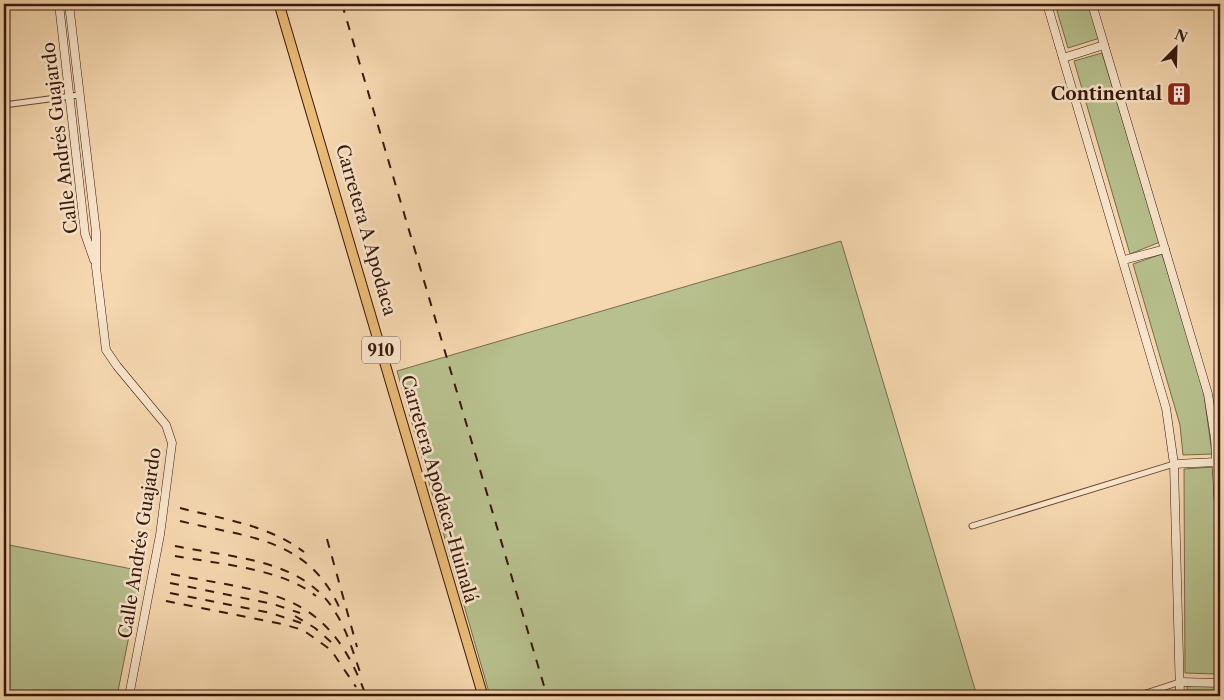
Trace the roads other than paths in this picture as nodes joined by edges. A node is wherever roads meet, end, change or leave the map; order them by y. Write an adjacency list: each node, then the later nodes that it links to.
1 (59, 4): 10 (street, Calle Andrés Guajardo)
2 (69, 4): 9 (street, Calle Andrés Guajardo)
3 (279, 4): 22 (main road, Carretera Apodaca-Huinalá / 910)
4 (283, 4): 22 (main road, Carretera A Apodaca / 910)
5 (1047, 4): 8 (street)
6 (1092, 4): 7 (street)
7 (1104, 45): 8 (street); 12 (street)
8 (1063, 58): 13 (street)
9 (79, 95): 10 (street); 14 (street, Calle Andrés Guajardo)
10 (70, 97): 11 (street); 14 (street, Calle Andrés Guajardo)
11 (4, 105)
12 (1166, 249): 13 (street); 15 (street)
13 (1124, 260): 16 (street)
14 (96, 267): 21 (street, Calle Andrés Guajardo)
15 (1217, 462): 16 (street); 18 (street)
16 (1174, 464): 17 (street); 19 (street)
17 (972, 526)
18 (1220, 530)
19 (1180, 682): 20 (street); 23 (street); 24 (street)
20 (1220, 683)
21 (129, 696)
22 (484, 696)
23 (1137, 696)
24 (1180, 696)

